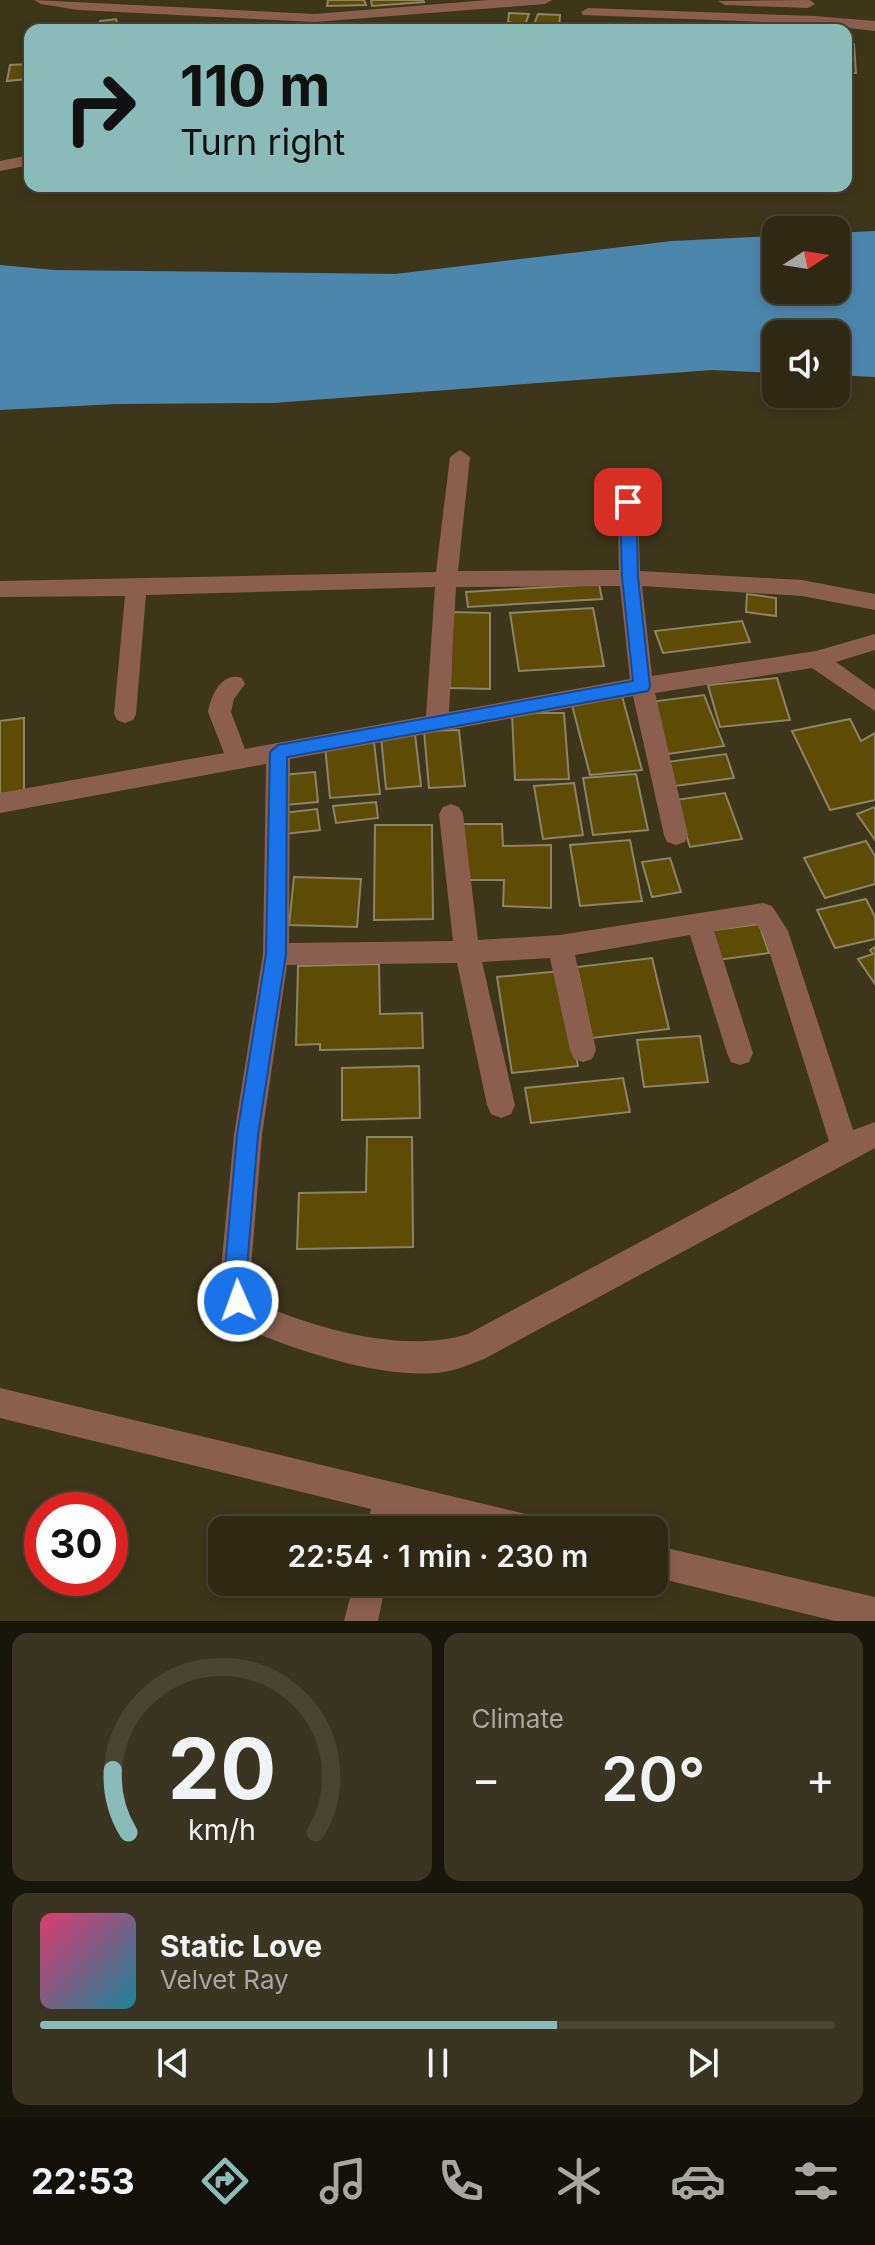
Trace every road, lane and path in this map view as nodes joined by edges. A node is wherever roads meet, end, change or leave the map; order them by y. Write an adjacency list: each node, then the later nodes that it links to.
1 (41, 0): 8 (street)
2 (321, 0): 8 (street)
3 (545, 0): 8 (street)
4 (658, 0): 5 (street)
5 (771, 1): 7 (street)
6 (589, 6): 9 (street)
7 (875, 12)
8 (312, 24)
9 (802, 24)
10 (852, 26): 11 (street)
11 (875, 26)
12 (24, 161): 13 (street)
13 (0, 166)
14 (460, 457): 17 (street)
15 (627, 476): 16 (street)
16 (630, 577): 17 (street); 20 (street); 24 (street)
17 (446, 579): 19 (street); 27 (street)
18 (0, 589): 19 (street)
19 (136, 589): 26 (street)
20 (875, 602)
21 (875, 642): 22 (street)
22 (816, 659): 24 (street); 25 (street)
23 (234, 684): 29 (street)
24 (642, 686): 27 (street); 32 (street)
25 (875, 702)
26 (125, 714)
27 (437, 722): 28 (street)
28 (278, 752): 29 (street); 36 (street)
29 (239, 760): 30 (street)
30 (0, 803)
31 (451, 814): 35 (street)
32 (676, 835)
33 (699, 924): 34 (street); 38 (street); 41 (street)
34 (560, 946): 35 (street); 37 (street)
35 (467, 952): 36 (street); 39 (street)
36 (276, 954): 41 (street)
37 (583, 1050)
38 (740, 1053)
39 (501, 1105)
40 (875, 1135): 41 (street)
41 (845, 1147)
42 (0, 1403): 43 (street)
43 (390, 1497): 44 (street); 45 (street)
44 (385, 1516)
45 (468, 1516)
46 (668, 1564): 48 (street)
47 (367, 1596): 49 (street)
48 (875, 1614)
49 (361, 1621)

